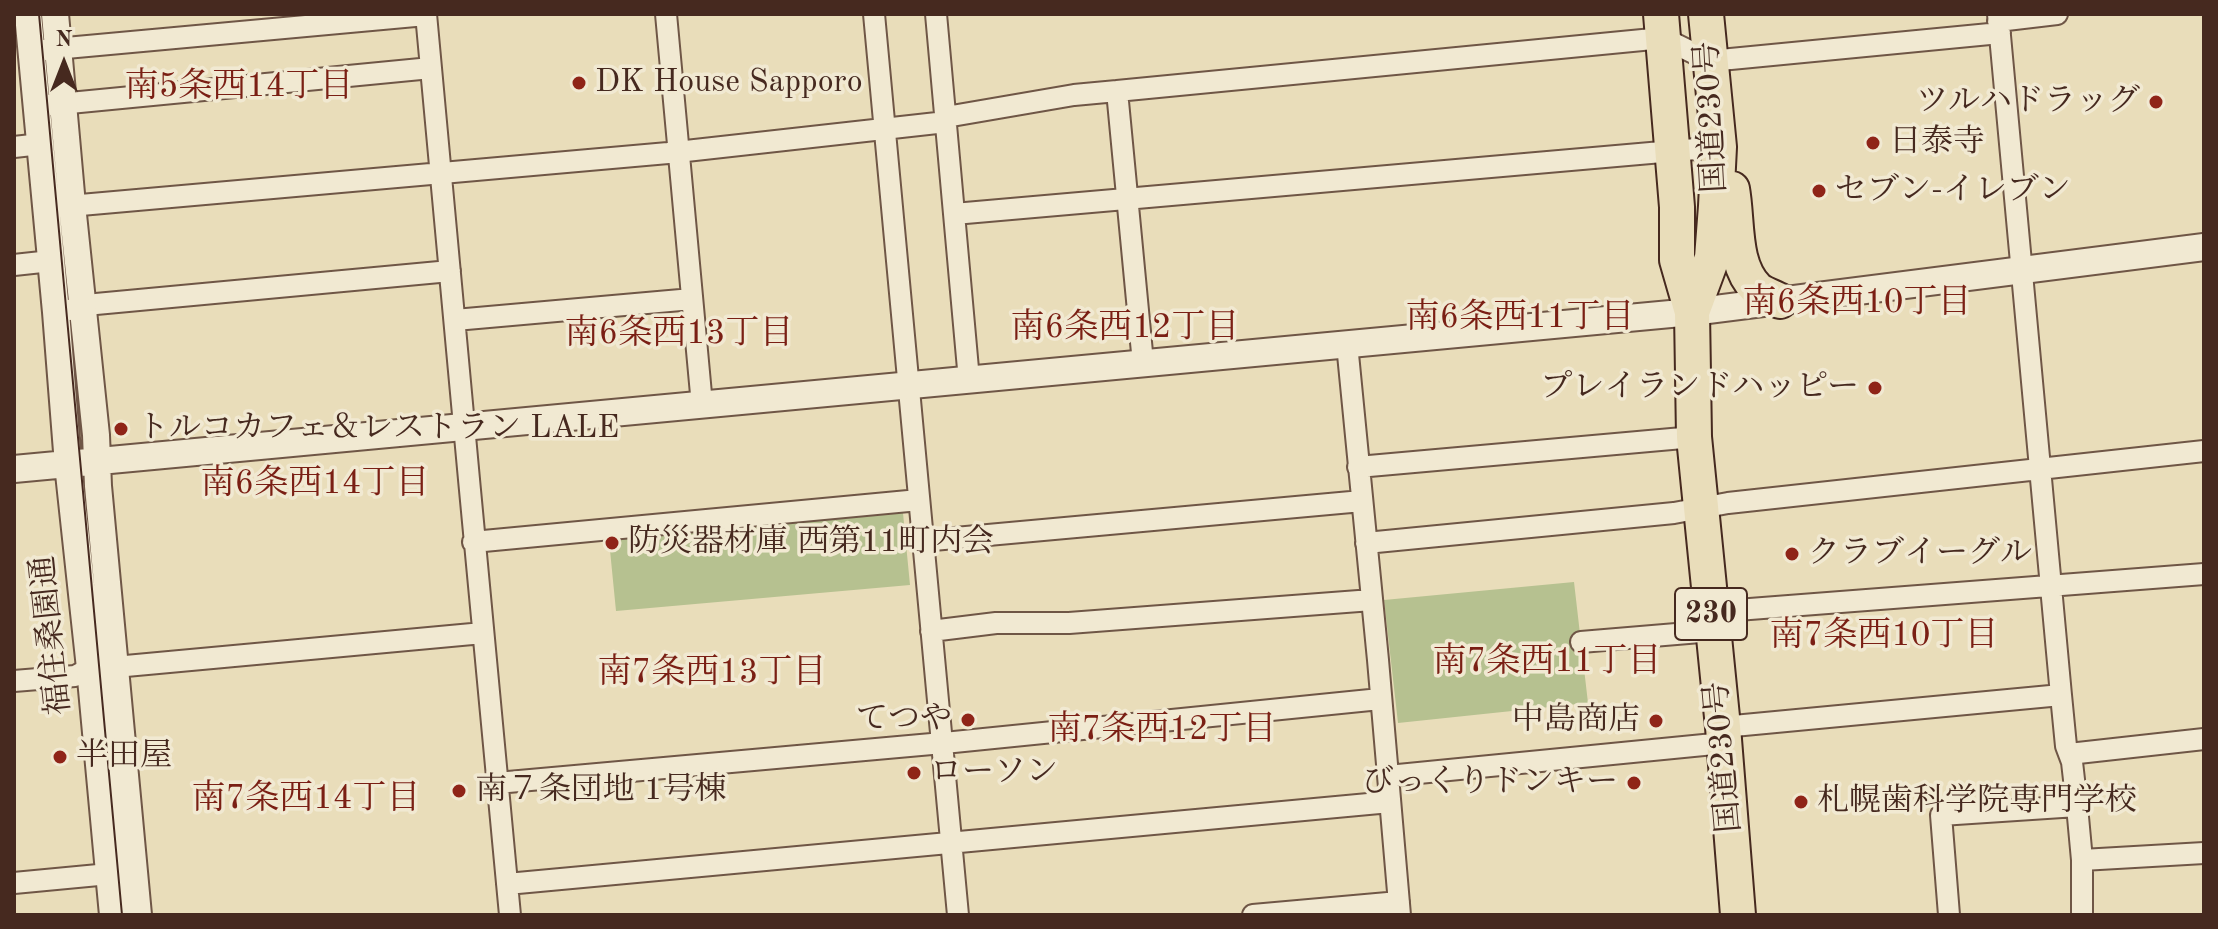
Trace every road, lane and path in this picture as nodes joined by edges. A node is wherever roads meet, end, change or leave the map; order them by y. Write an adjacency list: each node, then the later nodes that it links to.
1 (28, 14): 12 (street, 福住桑園通)
2 (55, 14): 11 (street, 福住桑園通)
3 (426, 14): 11 (street); 14 (street)
4 (666, 14): 22 (street)
5 (874, 14): 18 (street)
6 (936, 14): 17 (street)
7 (1706, 14): 13 (highway, 国道230号 / 230)
8 (2057, 14): 9 (street)
9 (1999, 23): 13 (street); 31 (street)
10 (1662, 26): 13 (street); 15 (street); 23 (highway, 国道230号 / 230)
11 (58, 48): 12 (street); 16 (street, 福住桑園通)
12 (31, 51): 16 (street, 福住桑園通)
13 (1710, 61): 21 (highway, 国道230号 / 230)
14 (431, 68): 16 (street); 24 (street)
15 (1117, 91): 17 (street); 25 (street)
16 (50, 105): 19 (street, 福住桑園通); 26 (street, 福住桑園通)
17 (946, 120): 18 (street); 27 (street)
18 (884, 131): 22 (street); 42 (street)
19 (41, 144): 20 (street); 26 (street, 福住桑園通)
20 (14, 147)
21 (1719, 147): 23 (street); 34 (highway); 37 (highway, 国道230号 / 230)
22 (678, 152): 24 (street); 33 (street)
23 (1673, 152): 25 (street); 37 (highway, 国道230号 / 230)
24 (442, 172): 26 (street); 32 (street)
25 (1128, 199): 27 (street); 40 (street)
26 (59, 206): 29 (street, 福住桑園通); 35 (street, 福住桑園通)
27 (954, 214): 41 (street)
28 (2204, 247): 31 (street)
29 (51, 261): 30 (street); 36 (street, 福住桑園通)
30 (14, 265)
31 (2023, 270): 34 (street); 50 (street)
32 (450, 271): 35 (street); 38 (street)
33 (692, 299): 38 (street); 43 (street)
34 (1780, 301): 37 (street)
35 (83, 309): 36 (street); 47 (street, 福住桑園通)
36 (56, 312): 48 (street, 福住桑園通)
37 (1692, 312): 39 (street); 45 (highway, 国道230号 / 230)
38 (455, 320): 44 (street)
39 (1347, 344): 40 (street); 49 (street)
40 (1143, 363): 41 (street)
41 (969, 380): 42 (street)
42 (908, 386): 43 (street); 52 (street)
43 (702, 405): 44 (street)
44 (464, 427): 47 (street); 56 (street)
45 (1694, 437): 49 (street); 54 (highway, 国道230号 / 230)
46 (2204, 451): 50 (street)
47 (97, 461): 48 (street); 65 (street, 福住桑園通)
48 (68, 464): 51 (street); 65 (street, 福住桑園通)
49 (1358, 467): 53 (street)
50 (2040, 468): 54 (street); 59 (street)
51 (14, 469)
52 (919, 500): 55 (street); 56 (street)
53 (1362, 501): 55 (street); 57 (street)
54 (1700, 508): 57 (street); 61 (highway, 国道230号 / 230)
55 (922, 541): 62 (street)
56 (473, 542): 63 (street)
57 (1366, 543): 60 (street)
58 (2204, 574): 59 (street)
59 (2051, 586): 61 (street); 67 (street)
60 (1372, 600): 62 (street); 68 (street)
61 (1712, 622): 64 (street); 69 (highway, 国道230号 / 230)
62 (931, 631): 71 (street)
63 (483, 633): 65 (street); 74 (street)
64 (1581, 642)
65 (103, 668): 66 (street); 80 (street, 福住桑園通); 85 (street, 福住桑園通)
66 (14, 681)
67 (2061, 695): 69 (street); 72 (street)
68 (1380, 699): 71 (street); 73 (street)
69 (1724, 735): 73 (street); 89 (highway, 国道230号 / 230)
70 (2204, 739): 72 (street)
71 (942, 743): 74 (street); 77 (street)
72 (2069, 754): 76 (street)
73 (1388, 776): 75 (street)
74 (497, 783): 82 (street)
75 (1390, 802): 77 (street); 83 (street)
76 (2077, 806): 79 (street); 90 (street)
77 (951, 842): 82 (street); 87 (street)
78 (2204, 853): 79 (street)
79 (2082, 860): 91 (street)
80 (109, 874): 81 (street); 84 (street, 福住桑園通)
81 (14, 883)
82 (507, 884): 86 (street)
83 (1400, 909): 88 (street)
84 (113, 915)
85 (138, 915)
86 (510, 915)
87 (958, 915)
88 (1253, 915)
89 (1738, 915)
90 (1949, 915)
91 (2082, 915)

